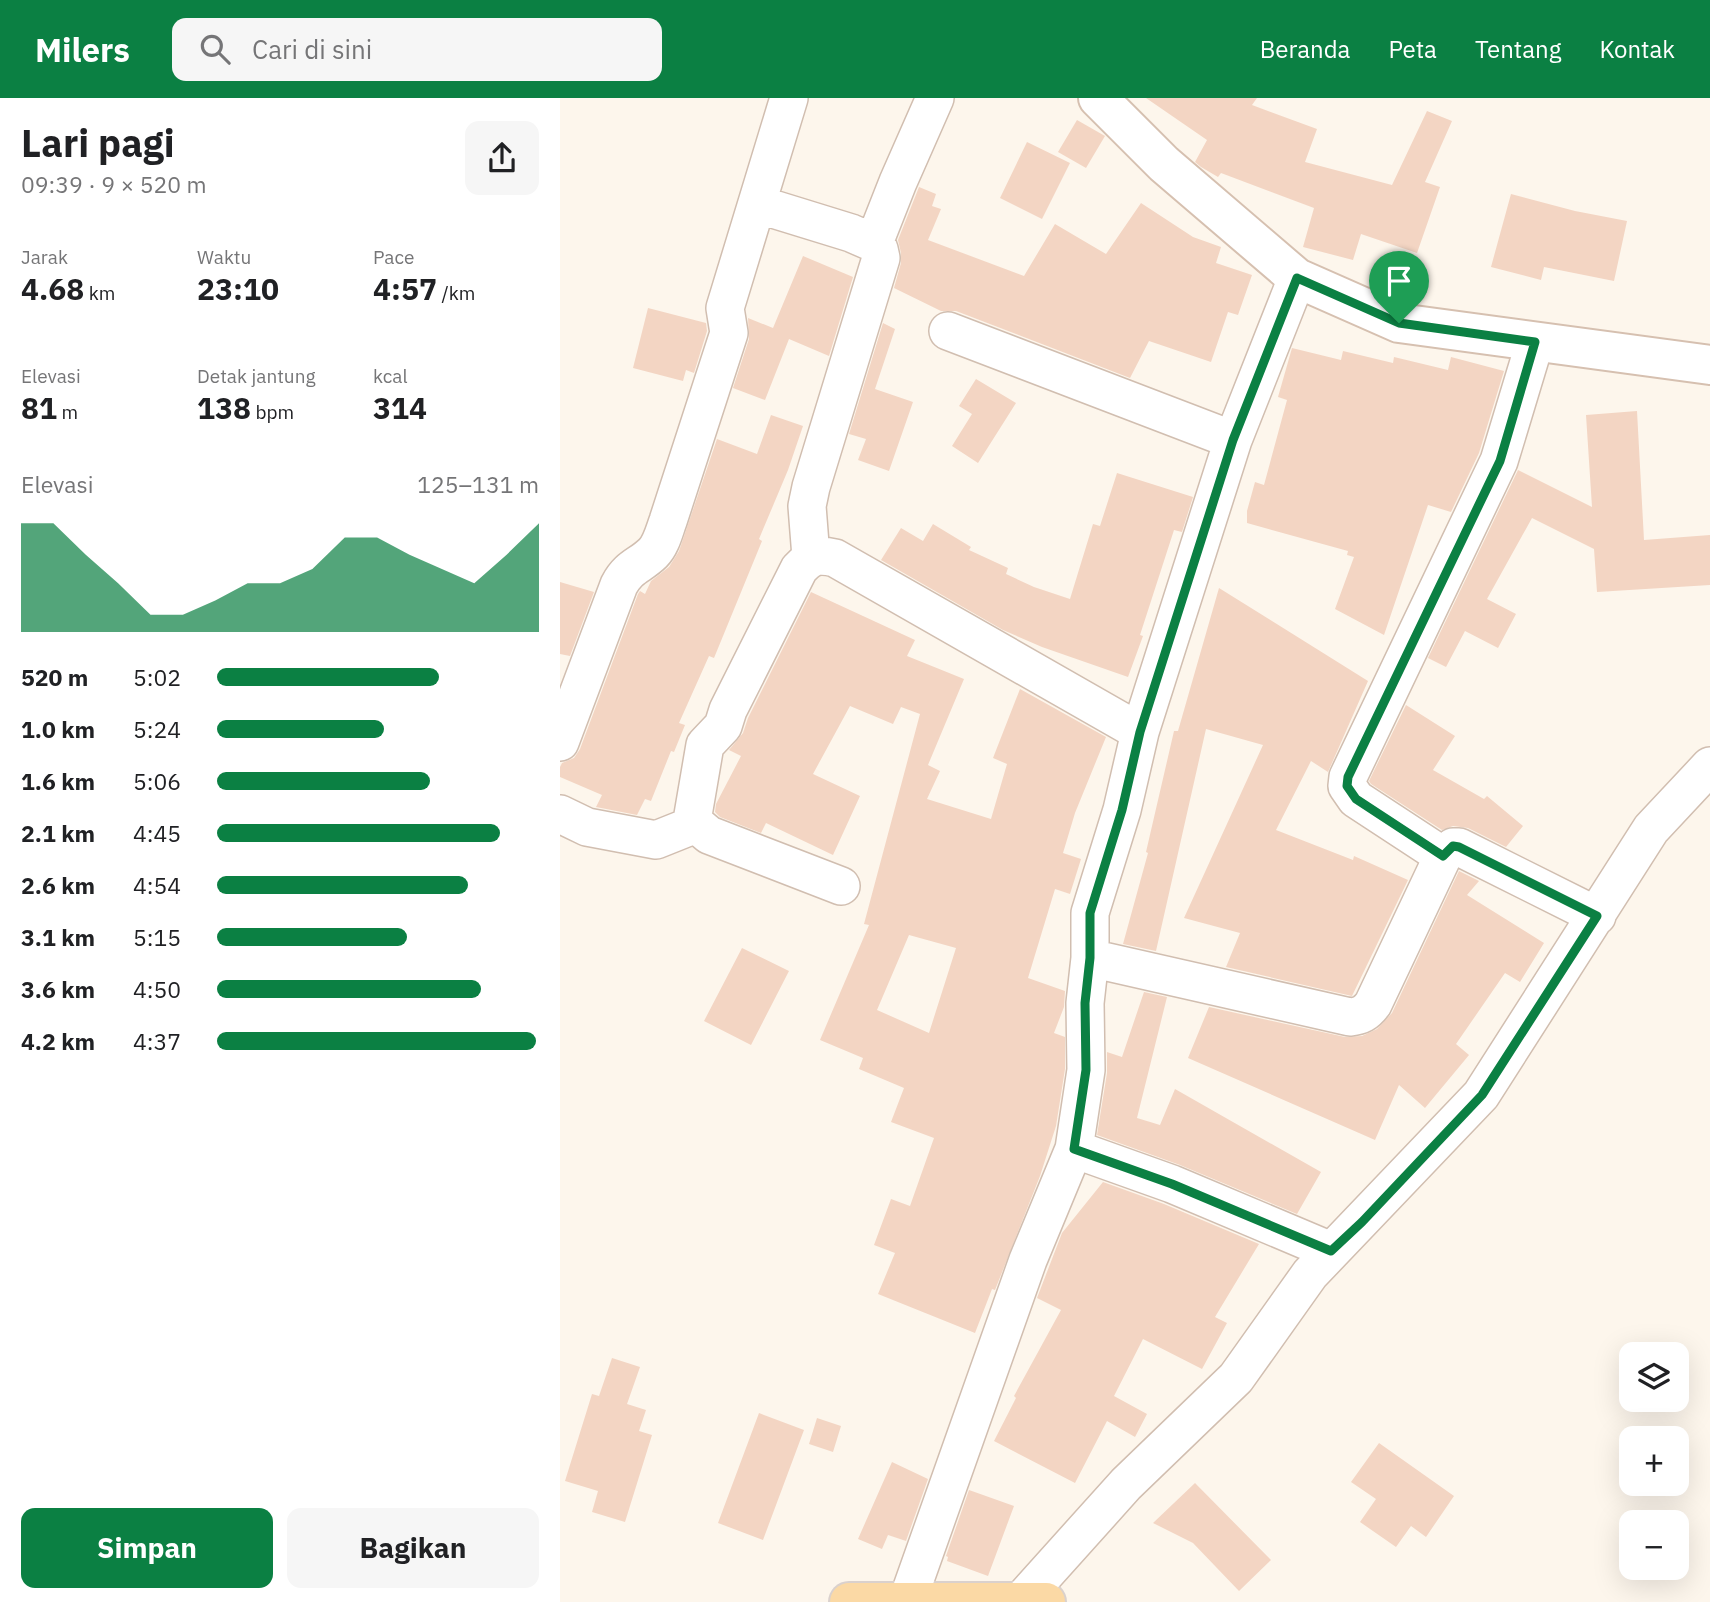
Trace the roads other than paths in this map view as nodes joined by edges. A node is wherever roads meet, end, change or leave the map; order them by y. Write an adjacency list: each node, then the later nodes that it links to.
1 (789, 98): 4 (street)
2 (935, 98): 5 (street)
3 (1098, 98): 6 (street)
4 (757, 204): 5 (street); 13 (street)
5 (874, 243): 11 (street)
6 (1297, 278): 8 (street); 10 (street)
7 (948, 331): 10 (street)
8 (1535, 342): 9 (street); 17 (street)
9 (1710, 365)
10 (1233, 440): 12 (street)
11 (811, 557): 12 (street); 16 (street)
12 (1140, 732): 20 (street)
13 (560, 742)
14 (1710, 765): 19 (street)
15 (560, 814): 16 (street)
16 (696, 824): 18 (street)
17 (1443, 856): 19 (street); 20 (street)
18 (842, 886)
19 (1597, 916): 22 (street)
20 (1090, 958): 21 (street)
21 (1074, 1149): 22 (street); 23 (street)
22 (1331, 1251): 25 (street)
23 (907, 1601): 24 (main road); 25 (main road)
24 (849, 1602)
25 (1020, 1602): 26 (main road)
26 (1046, 1602)

